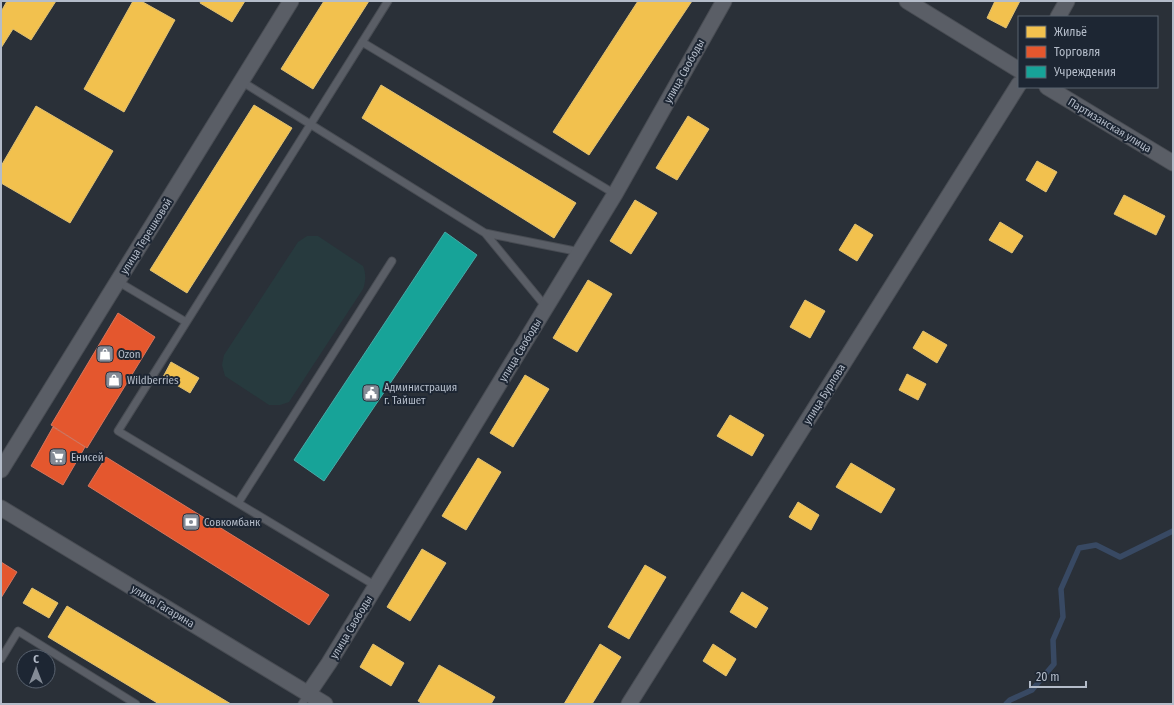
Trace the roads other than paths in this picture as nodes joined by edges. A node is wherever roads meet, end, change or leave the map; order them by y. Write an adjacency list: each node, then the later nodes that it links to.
1 (291, 1): 9 (street, улица Терешковой)
2 (388, 1): 7 (lane)
3 (724, 1): 14 (street, улица Свободы)
4 (907, 1): 8 (street)
5 (1067, 1): 6 (street)
6 (1059, 16)
7 (362, 42): 12 (lane); 14 (lane)
8 (1018, 69)
9 (241, 82): 12 (lane); 18 (street, улица Терешковой)
10 (1018, 86): 29 (street, улица Бурлова)
11 (1048, 88): 13 (street, Партизанская улица)
12 (310, 125): 15 (lane); 20 (lane)
13 (1173, 162)
14 (615, 194): 16 (street, улица Свободы)
15 (485, 233): 16 (lane); 19 (lane)
16 (580, 252): 19 (street, улица Свободы)
17 (392, 261): 22 (lane)
18 (117, 281): 20 (lane); 21 (street, улица Терешковой)
19 (546, 306): 24 (street, улица Свободы)
20 (186, 322): 22 (lane)
21 (1, 470)
22 (238, 503): 24 (lane)
23 (1, 508): 26 (street, улица Гагарина)
24 (376, 586): 26 (street, улица Свободы)
25 (1, 659): 27 (lane)
26 (305, 699): 28 (street, улица Гагарина)
27 (136, 704)
28 (325, 704)
29 (629, 704)

